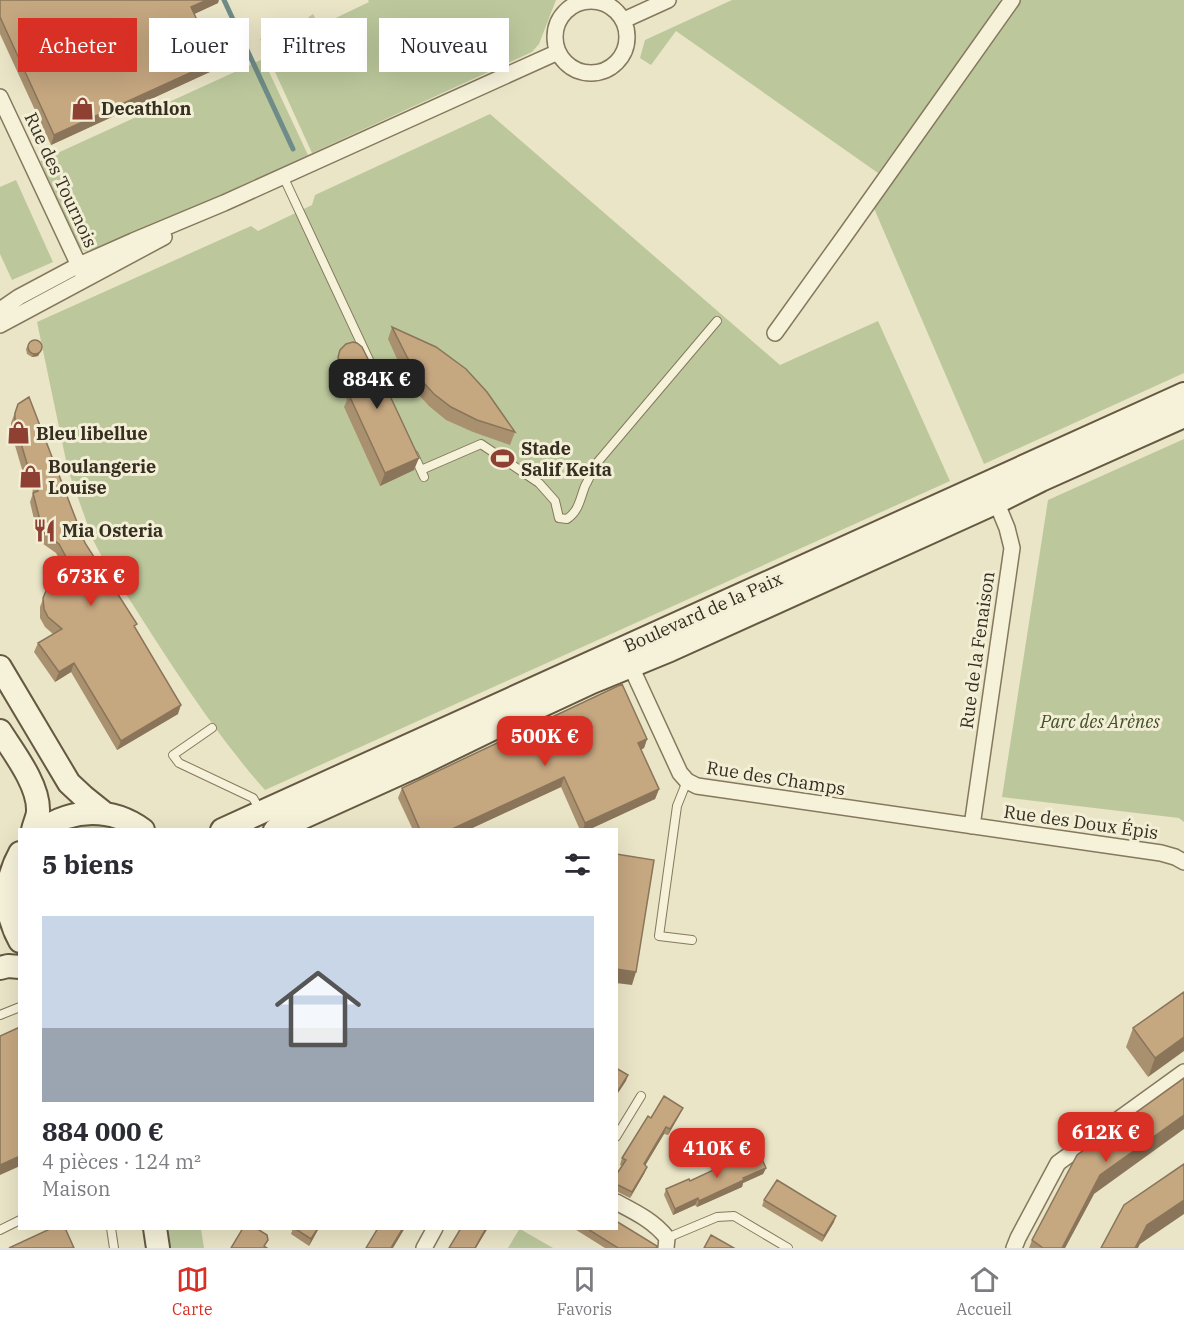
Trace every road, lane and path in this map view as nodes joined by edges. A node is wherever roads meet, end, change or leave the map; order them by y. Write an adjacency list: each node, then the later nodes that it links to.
1 (668, 0): 4 (street)
2 (1012, 0): 14 (street)
3 (574, 2): 4 (street); 5 (street)
4 (624, 21): 5 (street)
5 (558, 52): 7 (street)
6 (0, 97): 9 (street, Rue des Tournois)
7 (283, 176): 8 (street); 16 (lane)
8 (224, 203): 9 (street); 10 (street)
9 (79, 265): 10 (street, Rue des Tournois); 11 (street)
10 (86, 280): 13 (street)
11 (0, 310)
12 (717, 321): 18 (lane)
13 (0, 325)
14 (775, 333)
15 (1184, 394): 19 (main road, Boulevard de la Paix)
16 (387, 398)
17 (1184, 416): 19 (main road, Boulevard de la Paix)
18 (411, 449)
19 (992, 493): 20 (main road, Boulevard de la Paix); 27 (street, Rue de la Fenaison)
20 (627, 658): 24 (street, Rue des Champs); 25 (main road, Boulevard de la Paix); 32 (main road, Boulevard de la Paix)
21 (0, 667): 26 (main road)
22 (212, 728): 25 (lane)
23 (0, 731): 28 (main road)
24 (687, 781): 27 (street, Rue des Champs); 37 (lane)
25 (260, 812): 31 (main road, Boulevard de la Paix)
26 (104, 813): 29 (main road); 30 (main road)
27 (972, 826): 34 (street, Rue des Doux Épis)
28 (34, 828)
29 (44, 828)
30 (140, 828)
31 (226, 828)
32 (279, 828)
33 (18, 857): 35 (main road)
34 (1184, 862)
35 (4, 907): 36 (main road)
36 (18, 937)
37 (692, 940)
38 (18, 967): 39 (main road)
39 (0, 968)
40 (18, 1008): 41 (lane)
41 (0, 1015)
42 (1184, 1072): 56 (street)
43 (642, 1096): 44 (lane)
44 (618, 1134)
45 (618, 1203): 51 (street)
46 (18, 1222): 47 (lane)
47 (0, 1230)
48 (111, 1230): 52 (lane)
49 (155, 1230): 53 (main road)
50 (434, 1230): 54 (street)
51 (667, 1243): 55 (lane)
52 (114, 1248)
53 (158, 1248)
54 (424, 1248)
55 (789, 1248)
56 (1014, 1248)

